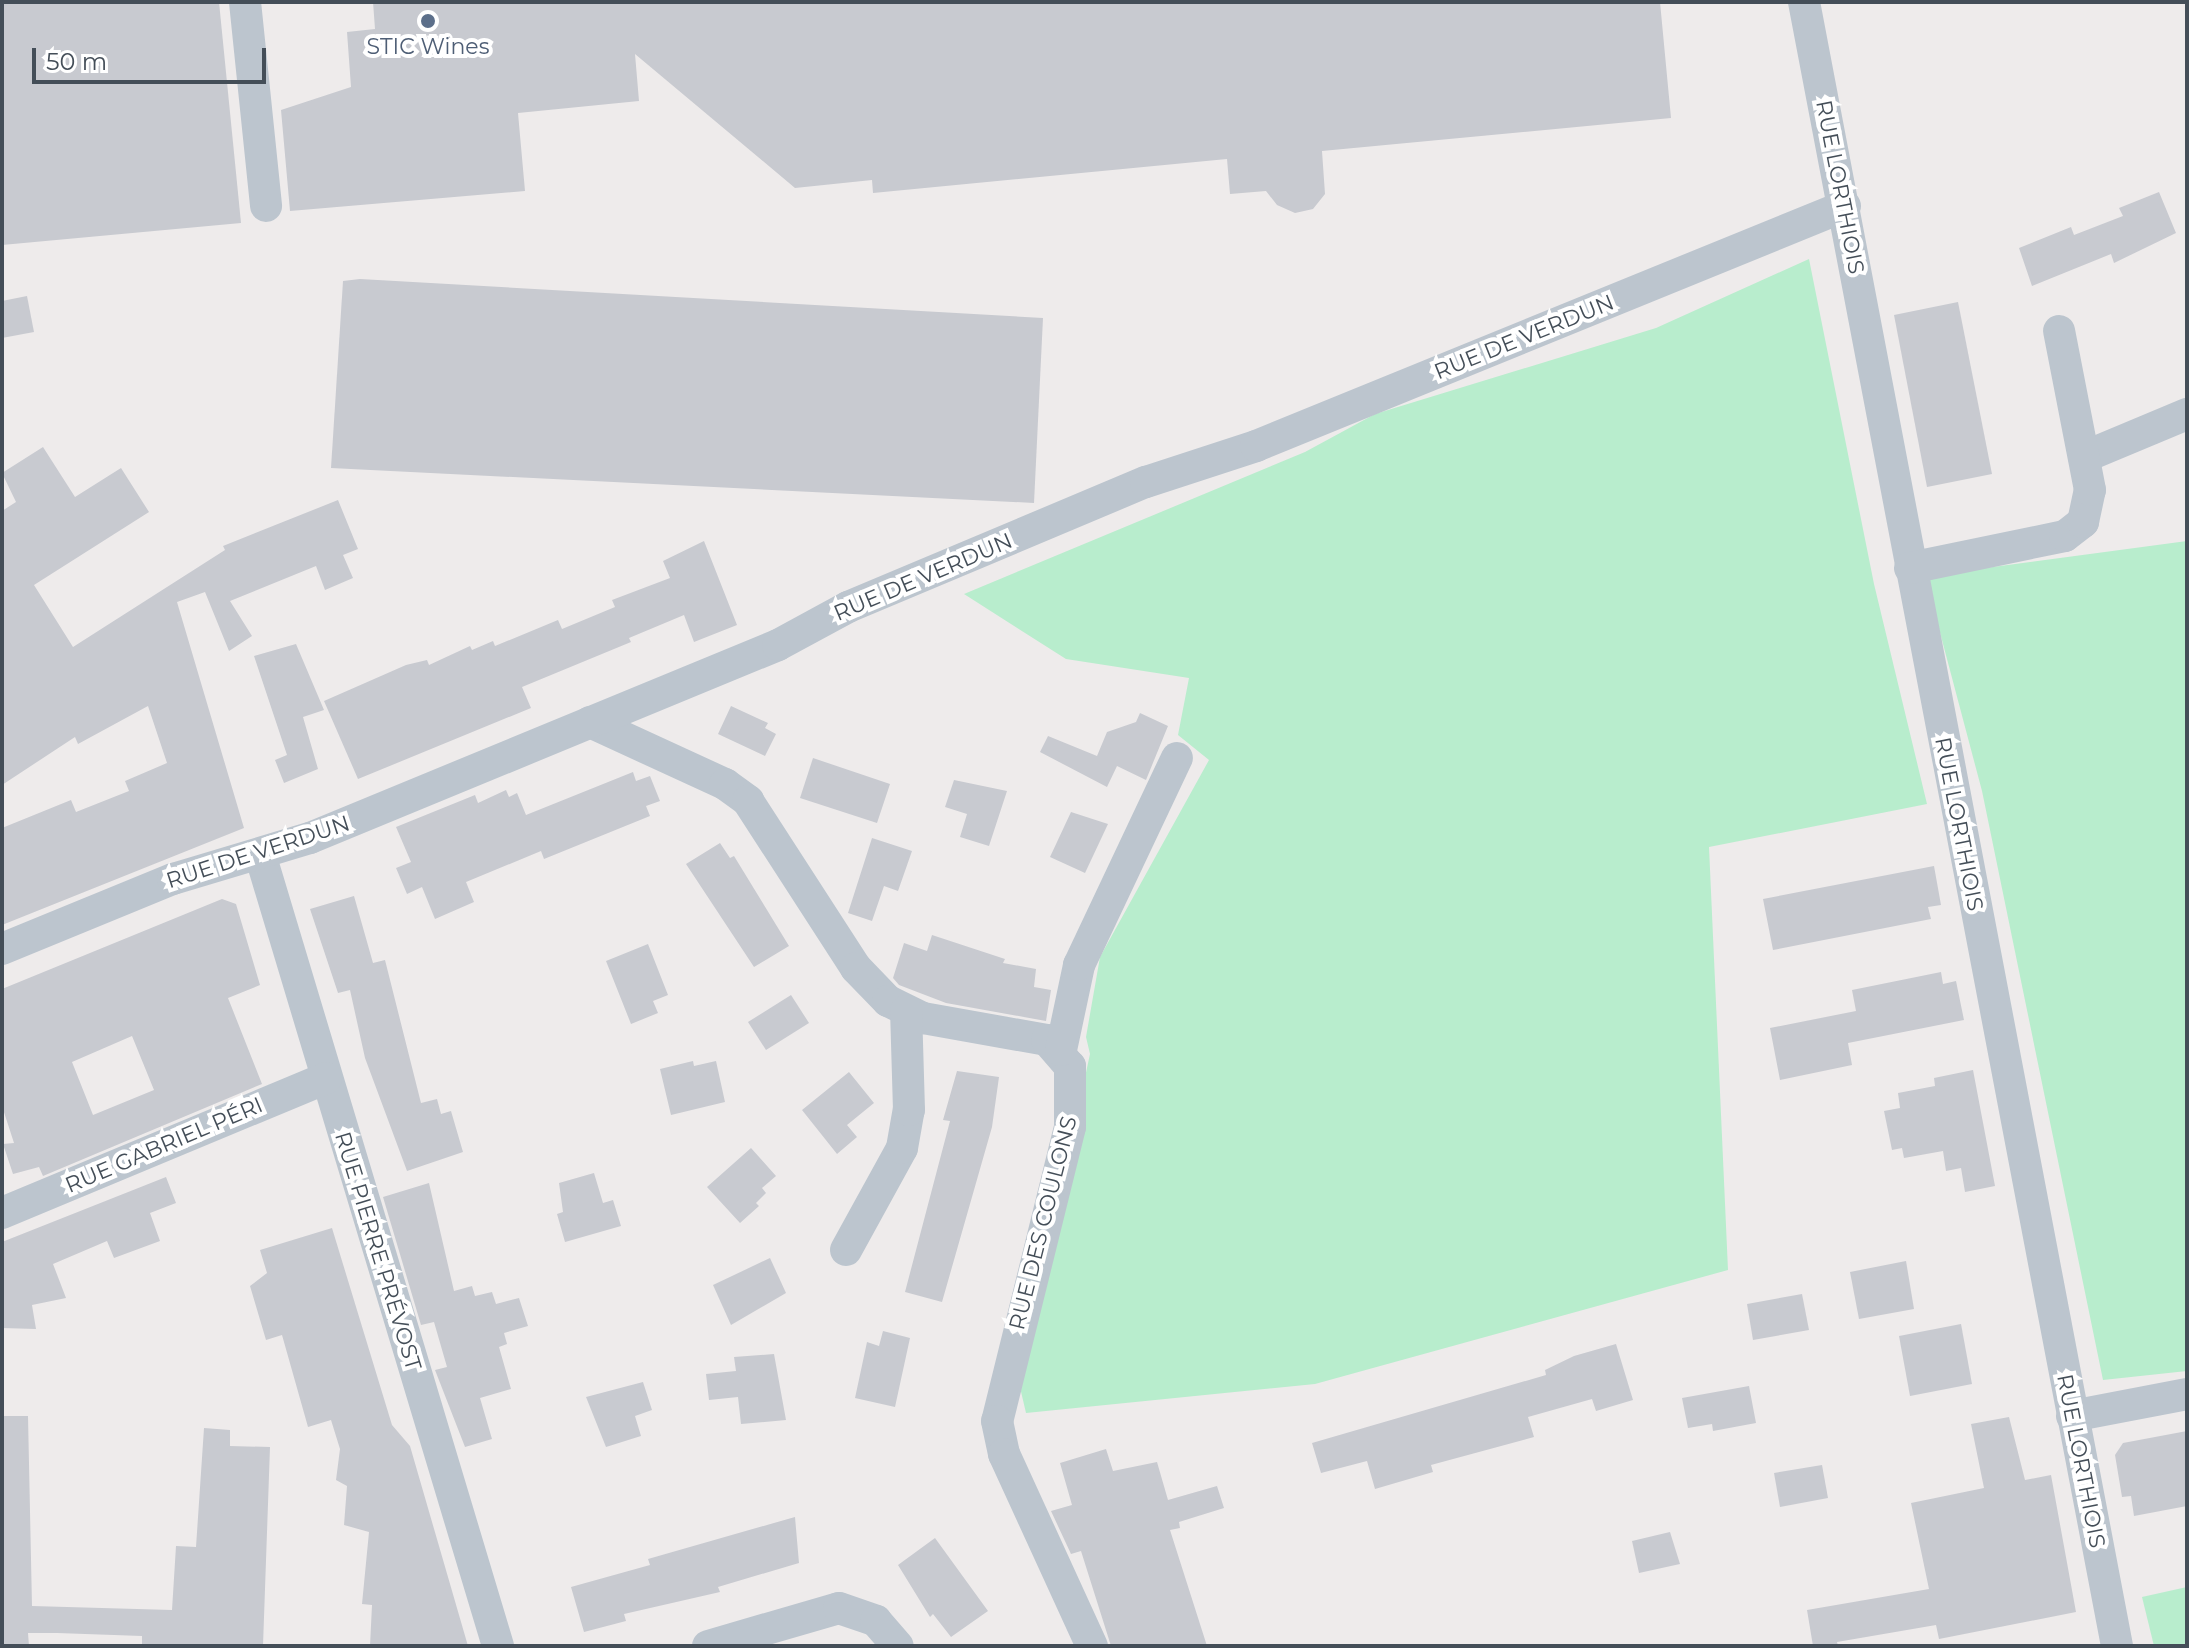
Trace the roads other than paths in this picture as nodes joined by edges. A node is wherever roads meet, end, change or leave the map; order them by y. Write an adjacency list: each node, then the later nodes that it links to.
1 (245, 2): 3 (street)
2 (1804, 2): 4 (street, RUE LORTHIOIS)
3 (266, 206)
4 (1845, 206): 8 (street, RUE LORTHIOIS); 9 (street, RUE DE VERDUN)
5 (2059, 331): 7 (street)
6 (2187, 414): 7 (street)
7 (2096, 452): 8 (street)
8 (1910, 568): 19 (street, RUE LORTHIOIS)
9 (590, 722): 11 (street, RUE DE VERDUN); 13 (street)
10 (1177, 758): 14 (street)
11 (260, 854): 12 (street, RUE DE VERDUN); 15 (street, RUE PIERRE PRÉVOST)
12 (2, 949)
13 (906, 1011): 14 (street); 17 (street)
14 (1061, 1050): 23 (street, RUE DES COULONS)
15 (326, 1078): 16 (street, RUE GABRIEL PÉRI); 20 (street, RUE PIERRE PRÉVOST)
16 (2, 1213)
17 (846, 1250)
18 (2187, 1394): 19 (street)
19 (2072, 1416): 24 (street, RUE LORTHIOIS)
20 (498, 1646)
21 (708, 1646): 22 (street)
22 (898, 1646)
23 (1092, 1646)
24 (2117, 1646)

